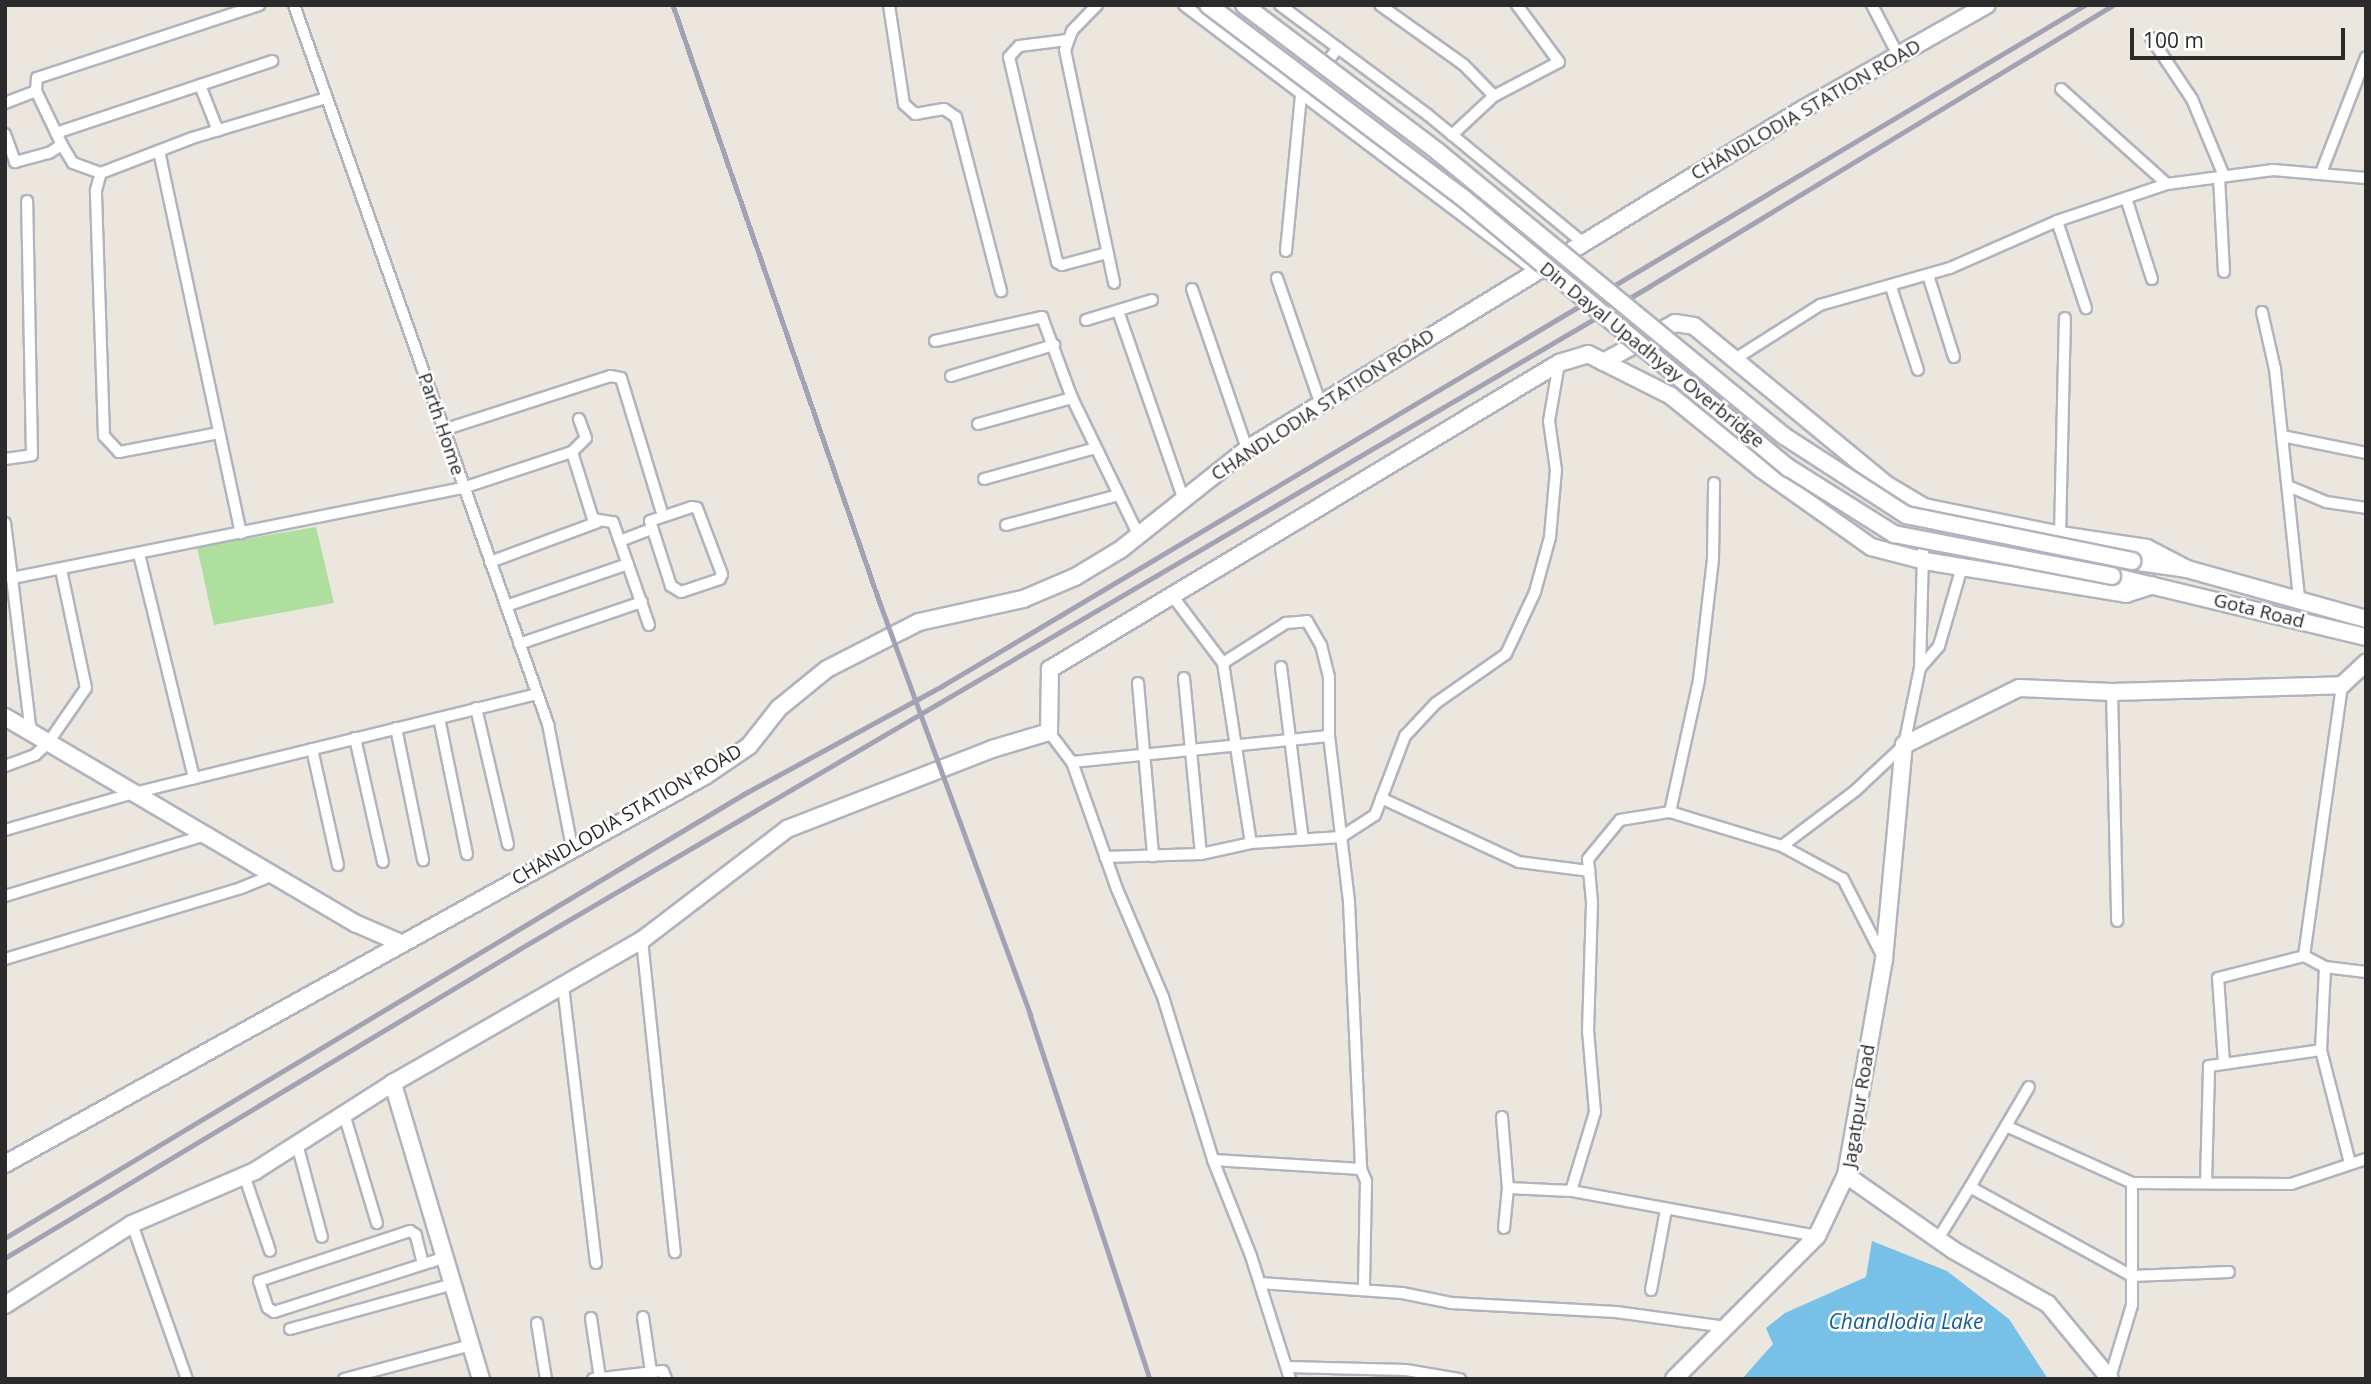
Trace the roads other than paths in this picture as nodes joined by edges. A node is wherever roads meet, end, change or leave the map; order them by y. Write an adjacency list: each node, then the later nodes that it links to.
1 (259, 5): 21 (street)
2 (294, 5): 24 (street, Parth Home)
3 (889, 5): 51 (street)
4 (1097, 5): 14 (street)
5 (1184, 5): 22 (street)
6 (1208, 5): 103 (street, Din Dayal Upadhyay Overbridge, bridge)
7 (1244, 5): 101 (street, Din Dayal Upadhyay Overbridge, bridge)
8 (1280, 5): 15 (street)
9 (1380, 5): 23 (street)
10 (1517, 5): 23 (street)
11 (1872, 5): 16 (street)
12 (1987, 5): 16 (street, CHANDLODIA STATION ROAD)
13 (2151, 38): 34 (street)
14 (1067, 40): 42 (street); 42 (street)
15 (1338, 48): 22 (street); 29 (street)
16 (1898, 55): 40 (street, CHANDLODIA STATION ROAD)
17 (2366, 57): 33 (street)
18 (272, 61): 19 (street)
19 (200, 85): 26 (street); 27 (street)
20 (2061, 89): 36 (street)
21 (36, 91): 25 (street); 27 (street)
22 (1301, 94): 41 (street); 43 (street)
23 (1494, 96): 29 (street)
24 (326, 98): 26 (street); 70 (street, Parth Home)
25 (5, 103)
26 (218, 131): 31 (street)
27 (56, 133): 30 (street)
28 (5, 134): 30 (street)
29 (1452, 135): 40 (street)
30 (62, 145): 32 (street)
31 (159, 151): 32 (street); 71 (street)
32 (100, 173): 71 (street)
33 (2321, 173): 34 (street); 35 (street)
34 (2222, 176): 36 (street); 44 (street)
35 (2366, 178)
36 (2168, 184): 37 (street)
37 (2126, 198): 39 (street); 47 (street)
38 (27, 201): 77 (street)
39 (2057, 220): 45 (street); 53 (street)
40 (1582, 242): 43 (street, CHANDLODIA STATION ROAD)
41 (1286, 251)
42 (1107, 253): 48 (street)
43 (1535, 270): 67 (street, CHANDLODIA STATION ROAD)
44 (2224, 272)
45 (1928, 275): 49 (street); 60 (street)
46 (1277, 278): 67 (street)
47 (2152, 279)
48 (1114, 283)
49 (1891, 287): 61 (street); 64 (street)
50 (1192, 289): 74 (street)
51 (1001, 291)
52 (1152, 300): 54 (street)
53 (2085, 308)
54 (1118, 311): 57 (street); 83 (street)
55 (2262, 312): 72 (street)
56 (2065, 318): 92 (street)
57 (1086, 320)
58 (935, 341): 59 (street)
59 (1054, 345): 65 (street); 66 (street)
60 (1954, 357)
61 (1735, 359): 62 (street); 84 (street)
62 (1603, 362): 63 (street); 96 (street)
63 (1559, 363): 104 (street); 140 (street)
64 (1918, 370)
65 (951, 376)
66 (1072, 398): 69 (street); 73 (street)
67 (1321, 405): 74 (street, CHANDLODIA STATION ROAD)
68 (579, 419): 75 (street)
69 (978, 424)
70 (443, 430): 81 (street, Parth Home); 86 (street)
71 (219, 433): 91 (street)
72 (2282, 436): 76 (street); 80 (street)
73 (1096, 448): 78 (street); 82 (street)
74 (1247, 449): 83 (street, CHANDLODIA STATION ROAD)
75 (572, 452): 81 (street); 87 (street)
76 (2366, 453)
77 (5, 459)
78 (985, 479)
79 (1714, 483): 141 (street)
80 (2288, 486): 85 (street); 105 (street)
81 (463, 488): 91 (street); 97 (street, Parth Home)
82 (1119, 495): 89 (street); 93 (street)
83 (1184, 499): 93 (street, CHANDLODIA STATION ROAD)
84 (1924, 506): 92 (street); 96 (street)
85 (2366, 508)
86 (661, 510)
87 (598, 522): 94 (street); 97 (street)
88 (5, 523): 102 (street)
89 (1006, 525)
90 (651, 529): 90 (street); 94 (street)
91 (242, 533): 95 (street)
92 (2060, 535): 101 (street)
93 (1139, 536): 149 (street, CHANDLODIA STATION ROAD)
94 (620, 541): 98 (street)
95 (139, 554): 100 (street); 138 (street)
96 (1925, 561): 99 (street); 115 (street)
97 (490, 562): 107 (street, Parth Home)
98 (628, 564): 106 (street); 107 (street)
99 (1962, 567): 103 (street); 115 (street)
100 (61, 569): 102 (street); 130 (street)
101 (2187, 569): 105 (street, Gota Road)
102 (12, 578): 126 (street)
103 (2153, 586): 110 (street, Gota Road)
104 (1171, 594): 112 (street); 125 (street)
105 (2299, 598): 108 (street, Gota Road)
106 (642, 602): 109 (street); 111 (street)
107 (506, 606): 111 (street, Parth Home)
108 (2366, 619)
109 (649, 625)
110 (2366, 637)
111 (519, 644): 120 (street, Parth Home)
112 (1223, 663): 127 (street); 132 (street)
113 (2366, 663): 118 (street)
114 (1282, 667): 129 (street)
115 (1920, 668): 131 (street)
116 (1184, 678): 134 (street)
117 (1138, 683): 135 (street)
118 (2342, 685): 119 (street); 163 (street)
119 (2112, 692): 131 (street); 160 (street)
120 (537, 694): 121 (street); 149 (street, Parth Home)
121 (476, 708): 123 (street); 147 (street)
122 (5, 717): 126 (street)
123 (439, 718): 124 (street); 150 (street)
124 (396, 728): 128 (street); 154 (street)
125 (1049, 732): 136 (street); 161 (street)
126 (31, 733): 130 (street)
127 (1329, 736): 129 (street); 144 (street)
128 (355, 738): 133 (street); 155 (street)
129 (1292, 740): 132 (street); 145 (street)
130 (48, 743): 137 (street); 139 (street)
131 (1904, 745): 148 (street); 165 (street, Jagatpur Road)
132 (1236, 746): 134 (street); 146 (street)
133 (312, 749): 138 (street); 156 (street)
134 (1193, 750): 135 (street); 151 (street)
135 (1143, 755): 136 (street); 152 (street)
136 (1072, 762): 153 (street)
137 (5, 766)
138 (194, 778): 139 (street)
139 (134, 793): 142 (street); 143 (street)
140 (1381, 799): 144 (street); 157 (street)
141 (1670, 812): 148 (street); 157 (street)
142 (5, 830)
143 (206, 835): 158 (street); 159 (street)
144 (1341, 838): 145 (street); 181 (street)
145 (1303, 840): 146 (street)
146 (1251, 843): 151 (street)
147 (508, 844)
148 (1782, 846): 165 (street)
149 (572, 847): 162 (street, CHANDLODIA STATION ROAD)
150 (467, 854)
151 (1201, 854): 152 (street)
152 (1153, 856): 153 (street)
153 (1105, 857): 178 (street)
154 (423, 860)
155 (383, 862)
156 (338, 865)
157 (1589, 871): 188 (street)
158 (273, 875): 162 (street); 164 (street)
159 (5, 896)
160 (2118, 921)
161 (642, 940): 168 (street); 197 (street)
162 (401, 943): 180 (street, CHANDLODIA STATION ROAD)
163 (2304, 956): 166 (street); 170 (street)
164 (5, 959)
165 (1884, 959): 183 (street, Jagatpur Road)
166 (2325, 967): 167 (street); 169 (street)
167 (2366, 972)
168 (563, 986): 171 (street); 199 (street)
169 (2321, 1050): 170 (street); 179 (street)
170 (2224, 1063): 185 (street)
171 (393, 1083): 173 (street); 198 (street)
172 (2029, 1087): 175 (street)
173 (344, 1114): 176 (street); 190 (street)
174 (1502, 1117): 187 (street)
175 (2006, 1126): 184 (street); 186 (street)
176 (297, 1144): 182 (street); 194 (street)
177 (2366, 1159): 179 (street)
178 (1213, 1160): 181 (street); 203 (street)
179 (2350, 1163): 185 (street)
180 (5, 1164)
181 (1362, 1169): 205 (street)
182 (244, 1175): 191 (street); 196 (street)
183 (1846, 1175): 193 (street); 195 (street, Jagatpur Road)
184 (2132, 1183): 185 (street); 202 (street)
185 (2206, 1183)
186 (1970, 1187): 195 (street); 202 (street)
187 (1508, 1188): 188 (street); 192 (street)
188 (1571, 1191): 189 (street)
189 (1666, 1210): 193 (street); 206 (street)
190 (377, 1223)
191 (132, 1224): 207 (street); 218 (street)
192 (1504, 1228)
193 (1817, 1236): 211 (street)
194 (322, 1237)
195 (1938, 1239): 217 (street, Jagatpur Road)
196 (270, 1251)
197 (675, 1252)
198 (445, 1257): 200 (street); 204 (street)
199 (596, 1263)
200 (423, 1264): 200 (street)
201 (2230, 1272): 202 (street)
202 (2132, 1276): 217 (street)
203 (1260, 1283): 205 (street); 214 (street)
204 (453, 1284): 212 (street); 213 (street)
205 (1364, 1290): 211 (street)
206 (1651, 1290)
207 (5, 1305)
208 (643, 1317): 215 (street)
209 (591, 1318): 216 (street)
210 (537, 1323): 221 (street)
211 (1726, 1327): 226 (street)
212 (290, 1329)
213 (471, 1345): 219 (street); 220 (street)
214 (1287, 1367): 224 (street); 225 (street)
215 (651, 1372): 216 (street); 223 (street)
216 (604, 1378): 222 (street)
217 (2110, 1378)
218 (187, 1379)
219 (344, 1379)
220 (481, 1379)
221 (546, 1379)
222 (593, 1379)
223 (666, 1379)
224 (1290, 1379)
225 (1460, 1379)
226 (1674, 1379)

